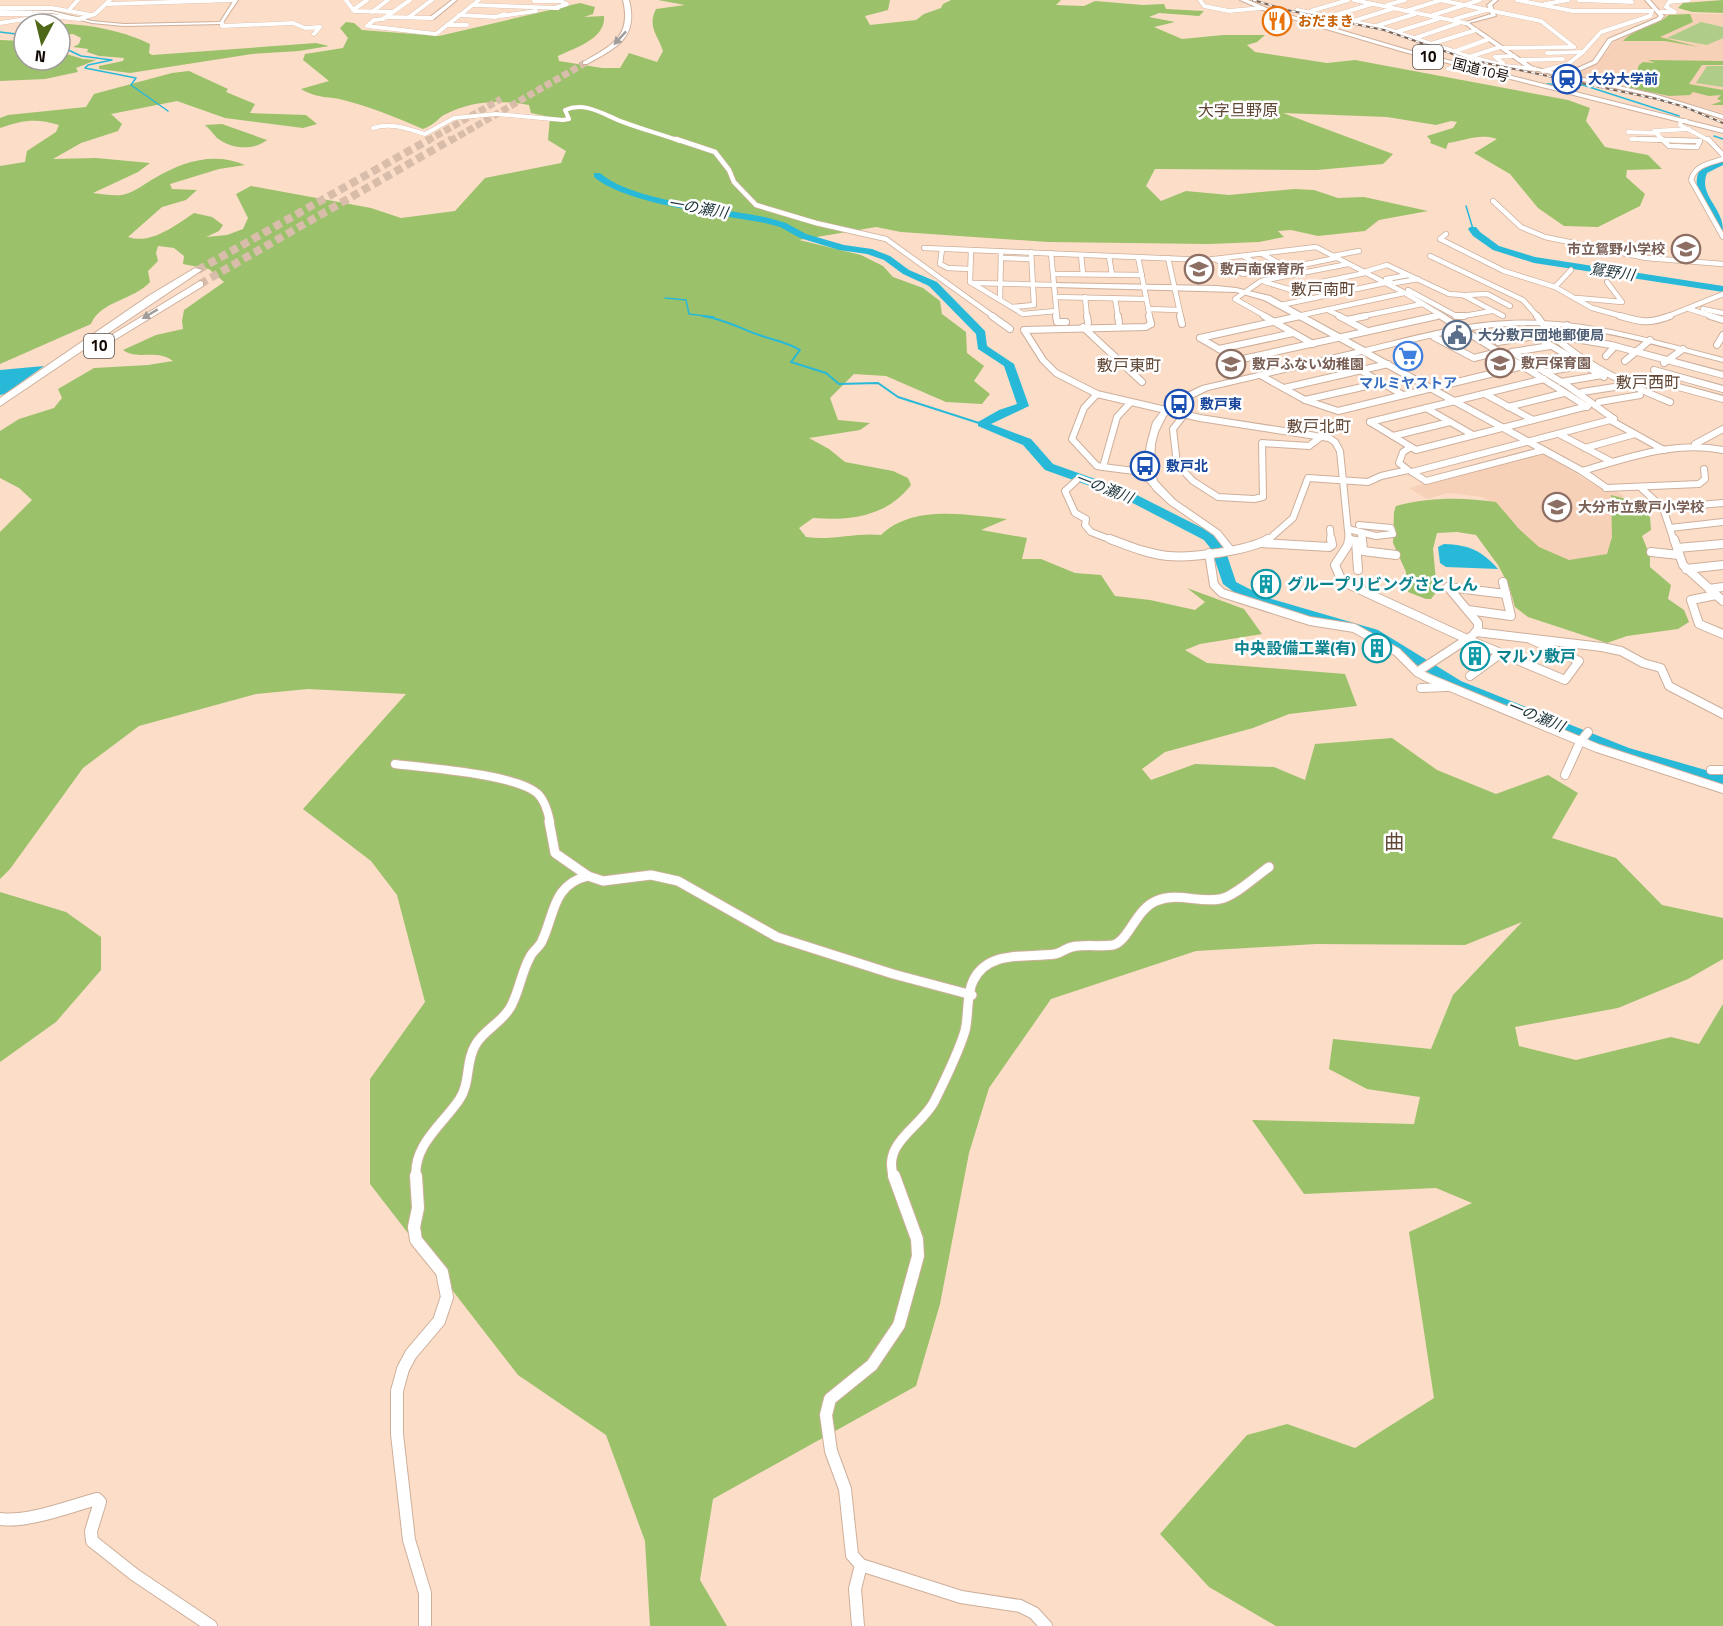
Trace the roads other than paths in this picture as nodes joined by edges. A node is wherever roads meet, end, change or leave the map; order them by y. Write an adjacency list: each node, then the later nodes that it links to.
1 (5, 0): 49 (street)
2 (23, 0): 51 (street)
3 (41, 0): 45 (street)
4 (60, 0): 46 (street)
5 (78, 0): 52 (street)
6 (236, 0): 34 (street); 83 (street)
7 (346, 0): 53 (street)
8 (367, 0): 53 (street)
9 (388, 0): 60 (street)
10 (410, 0): 61 (street)
11 (432, 0): 72 (street)
12 (455, 0): 74 (street)
13 (478, 0): 37 (street)
14 (535, 0): 30 (street); 31 (street); 41 (street)
15 (620, 0): 82 (highway)
16 (626, 0): 105 (highway, one-way to 105)
17 (1200, 0): 48 (street)
18 (1243, 0): 48 (highway, 国道10号 / 10)
19 (1348, 0): 62 (street)
20 (1353, 0): 35 (street)
21 (1405, 0): 42 (street)
22 (1441, 0): 38 (street); 58 (street)
23 (1480, 0): 38 (street)
24 (1496, 0): 56 (street)
25 (1517, 0): 39 (street)
26 (1568, 0): 36 (street)
27 (1579, 0): 32 (street)
28 (1647, 0): 44 (street)
29 (1689, 0): 63 (street)
30 (526, 1)
31 (559, 1): 47 (street)
32 (1630, 1): 43 (street)
33 (109, 2): 34 (street); 66 (street)
34 (123, 2)
35 (1372, 2): 42 (street); 68 (street)
36 (1551, 3): 39 (street); 43 (street)
37 (473, 4): 40 (street); 54 (street)
38 (1464, 5): 56 (street); 69 (street)
39 (1535, 5): 97 (street)
40 (513, 6): 41 (street); 57 (street)
41 (528, 6): 47 (street)
42 (1383, 6): 50 (street)
43 (1636, 6): 44 (street)
44 (1653, 6): 63 (street)
45 (34, 7): 46 (street); 51 (street)
46 (52, 8): 52 (street)
47 (558, 8): 67 (street)
48 (1262, 8): 107 (highway, 国道10号 / 10)
49 (0, 9): 51 (street)
50 (1394, 9): 58 (street); 81 (street)
51 (13, 10): 59 (street); 76 (street)
52 (69, 10): 66 (street)
53 (353, 10): 60 (street)
54 (466, 10): 57 (street); 65 (street)
55 (1297, 10): 62 (street)
56 (1491, 10): 79 (street); 84 (street); 98 (street)
57 (507, 11): 67 (street)
58 (1406, 11): 64 (street)
59 (26, 12)
60 (372, 12): 61 (street)
61 (393, 12): 70 (street)
62 (1308, 12): 68 (street)
63 (1660, 12): 111 (street)
64 (1418, 13): 69 (street); 87 (street)
65 (459, 15): 67 (street); 78 (street)
66 (94, 16): 76 (street)
67 (501, 16)
68 (1332, 16): 81 (street)
69 (1430, 16): 75 (street)
70 (387, 17): 71 (street); 88 (street)
71 (396, 17): 72 (street); 88 (street)
72 (409, 17): 73 (street)
73 (414, 18): 74 (street); 90 (street)
74 (432, 18): 91 (street)
75 (1440, 18): 79 (street); 92 (street)
76 (81, 19): 77 (street); 83 (street)
77 (72, 20)
78 (454, 20): 80 (street); 85 (street)
79 (1452, 20): 84 (street)
80 (481, 21)
81 (1353, 21): 87 (street)
82 (621, 22)
83 (222, 23): 93 (street)
84 (1463, 23): 89 (street); 94 (street)
85 (447, 25): 86 (street); 91 (street)
86 (467, 26)
87 (1376, 26): 92 (street)
88 (380, 28): 90 (street)
89 (1476, 30): 95 (street); 96 (street)
90 (397, 31): 91 (street)
91 (415, 31)
92 (1396, 32): 94 (street)
93 (315, 34)
94 (1414, 38): 96 (street)
95 (1489, 39): 99 (street); 100 (street)
96 (1431, 45): 100 (street)
97 (1588, 46): 98 (street); 101 (street)
98 (1574, 47): 99 (street)
99 (1501, 48): 102 (street); 104 (street)
100 (1453, 51): 109 (street)
101 (1583, 52): 103 (street); 104 (street)
102 (1471, 56)
103 (1576, 58): 104 (street); 106 (street)
104 (1519, 60): 104 (street); 106 (street); 109 (street)
105 (585, 63)
106 (1568, 64): 110 (street)
107 (1461, 65): 108 (street); 113 (highway, 国道10号 / 10)
108 (1449, 69)
109 (1535, 69): 110 (street)
110 (1543, 71): 111 (street)
111 (1565, 75): 112 (street)
112 (1722, 116)
113 (1683, 121): 115 (street); 116 (highway, 国道10号 / 10)
114 (373, 128): 213 (street)
115 (1687, 129): 118 (street); 121 (street); 122 (street)
116 (1721, 131)
117 (1628, 132): 118 (street)
118 (1656, 133): 119 (street); 121 (street)
119 (1677, 134)
120 (1631, 139): 121 (street)
121 (1661, 140)
122 (1723, 157): 125 (street)
123 (1493, 201): 147 (street)
124 (1446, 234): 171 (street)
125 (1723, 237)
126 (924, 248): 127 (street)
127 (942, 249): 128 (street); 149 (street)
128 (971, 250): 133 (street); 149 (street)
129 (1288, 250): 132 (street); 135 (street); 141 (street)
130 (1359, 251): 141 (street)
131 (1051, 253): 134 (street); 136 (street); 153 (street)
132 (1261, 254): 138 (street); 148 (street)
133 (1001, 255): 136 (street); 166 (street)
134 (1081, 255): 137 (street); 154 (street)
135 (1295, 255)
136 (1031, 256): 167 (street)
137 (1109, 256): 140 (street); 157 (street)
138 (1242, 256): 143 (street); 143 (street)
139 (1430, 256): 207 (street)
140 (1138, 257): 142 (street); 158 (street)
141 (1334, 257): 145 (street); 146 (street)
142 (1167, 258): 143 (street); 170 (street)
143 (1215, 259)
144 (1303, 259): 145 (street)
145 (1310, 263): 148 (street)
146 (1348, 264): 152 (street); 155 (street)
147 (1723, 264)
148 (1287, 268): 155 (street)
149 (970, 269): 161 (street)
150 (198, 270): 263 (highway, 10)
151 (1571, 270): 171 (street)
152 (1365, 272): 156 (street); 163 (street); 173 (street)
153 (1053, 273): 154 (street); 168 (street)
154 (1083, 274): 157 (street)
155 (1298, 274): 160 (street)
156 (1409, 274): 159 (street); 164 (street)
157 (1112, 275): 158 (street)
158 (1142, 276): 169 (street)
159 (1418, 279): 164 (street); 172 (street)
160 (1261, 281): 173 (street); 174 (street)
161 (970, 282): 166 (street); 186 (street)
162 (1607, 282): 184 (street)
163 (1385, 283): 176 (street); 185 (street)
164 (1395, 283): 175 (street)
165 (200, 284): 269 (highway, 10, one-way to 269)
166 (1000, 284): 167 (street); 186 (street)
167 (1032, 284): 168 (street); 191 (street)
168 (1054, 285): 169 (street); 180 (street)
169 (1144, 287): 170 (street); 183 (street)
170 (1174, 287): 174 (street); 195 (street)
171 (1555, 287): 184 (street)
172 (1436, 288): 175 (street); 178 (street)
173 (1288, 289): 185 (street)
174 (1246, 292): 190 (street); 205 (street)
175 (1412, 292): 188 (street)
176 (1405, 293): 188 (street); 196 (street)
177 (1723, 294): 193 (street)
178 (1452, 295): 179 (street); 188 (street)
179 (1463, 295): 187 (street); 189 (street)
180 (1055, 297): 181 (street); 197 (street)
181 (1085, 297): 182 (street); 210 (street)
182 (1115, 298): 183 (street); 206 (street)
183 (1146, 298): 194 (street)
184 (1574, 298): 193 (street)
185 (1308, 299): 190 (street)
186 (1000, 300): 191 (street)
187 (1499, 300): 189 (street); 192 (street)
188 (1425, 302): 198 (street); 200 (street); 203 (street)
189 (1477, 303): 192 (street)
190 (1281, 305): 202 (street)
191 (1011, 307): 197 (street)
192 (1486, 307): 198 (street)
193 (1691, 308): 199 (street); 204 (street)
194 (1148, 309): 195 (street); 208 (street)
195 (1179, 310): 209 (street)
196 (1328, 310): 202 (street); 203 (street)
197 (1056, 311): 210 (street)
198 (1493, 311): 201 (street)
199 (1723, 313)
200 (1441, 315): 212 (street); 214 (street)
201 (1503, 315)
202 (1301, 316): 205 (street); 218 (street)
203 (1347, 320): 214 (street)
204 (1723, 320)
205 (1274, 322): 215 (street); 225 (street)
206 (1119, 323): 208 (street); 210 (street)
207 (1541, 323): 211 (street); 212 (street); 255 (street)
208 (1151, 324): 210 (street)
209 (1182, 324)
210 (1086, 325): 244 (street); 252 (street)
211 (1567, 325): 219 (street); 224 (street)
212 (1462, 328): 226 (street); 229 (street)
213 (1010, 329)
214 (1367, 332): 218 (street)
215 (1293, 333): 221 (street); 225 (street)
216 (1723, 335): 222 (street)
217 (1434, 337): 229 (street)
218 (1341, 338): 221 (street); 226 (street)
219 (1650, 340): 227 (street); 228 (street)
220 (1498, 342): 223 (street)
221 (1313, 344): 225 (street)
222 (1717, 345)
223 (1550, 346): 230 (street); 236 (street)
224 (1615, 346): 228 (street); 231 (street)
225 (1219, 349)
226 (1364, 350): 235 (street); 268 (street)
227 (1683, 350): 232 (street); 233 (street)
228 (1635, 351): 232 (street); 234 (street)
229 (1498, 352): 236 (street)
230 (1569, 356): 236 (street); 237 (street)
231 (1606, 356)
232 (1667, 360): 239 (street); 241 (street)
233 (1723, 360)
234 (1625, 361)
235 (1388, 364): 238 (street); 249 (street)
236 (1526, 364): 243 (street); 249 (street)
237 (1585, 365): 240 (street); 243 (street)
238 (1360, 370): 246 (street); 248 (street)
239 (1654, 370): 250 (street); 258 (street)
240 (1602, 375): 245 (street); 247 (street)
241 (1723, 375)
242 (1262, 376): 248 (street)
243 (1544, 376): 245 (street); 253 (street); 254 (street)
244 (1142, 382)
245 (1561, 382): 265 (street)
246 (1380, 383): 256 (street); 259 (street)
247 (1621, 386): 251 (street); 257 (street)
248 (1284, 388): 259 (street)
249 (1432, 388): 256 (street); 260 (street)
250 (1723, 389)
251 (1582, 392)
252 (1097, 393): 264 (street); 291 (street)
253 (1564, 393): 265 (street); 266 (street)
254 (1485, 394): 260 (street); 266 (street)
255 (1648, 394): 257 (street); 262 (street)
256 (1403, 395): 259 (street)
257 (1640, 395): 261 (street)
258 (1723, 399)
259 (1305, 400)
260 (1455, 401): 267 (street); 274 (street)
261 (1599, 402)
262 (1670, 402)
263 (0, 403)
264 (1130, 403): 268 (street); 291 (street)
265 (1589, 406): 271 (street); 272 (street)
266 (1508, 407): 271 (street)
267 (1426, 408): 273 (street); 280 (street)
268 (1166, 410): 270 (street); 294 (street)
269 (0, 413)
270 (1184, 415): 279 (street); 279 (street)
271 (1533, 420): 274 (street)
272 (1610, 420): 276 (street); 277 (street)
273 (1450, 422): 278 (street); 280 (street)
274 (1504, 428): 278 (street); 283 (street)
275 (1723, 429): 282 (street)
276 (1559, 434): 283 (street); 286 (street)
277 (1635, 434): 286 (street); 289 (street)
278 (1473, 435): 284 (street)
279 (1322, 436): 295 (street)
280 (1393, 436): 284 (street)
281 (1723, 437): 282 (street)
282 (1705, 439): 285 (street)
283 (1529, 442): 287 (street); 287 (street)
284 (1411, 447): 295 (street)
285 (1696, 447): 288 (street); 289 (street)
286 (1585, 448): 290 (street)
287 (1544, 450): 293 (street)
288 (1723, 450)
289 (1664, 451): 290 (street)
290 (1612, 462): 293 (street)
291 (1103, 467): 294 (street)
292 (1704, 468): 297 (street)
293 (1582, 471): 298 (street)
294 (1150, 473): 310 (street)
295 (1343, 481): 305 (street); 308 (street)
296 (1076, 482): 313 (street)
297 (1640, 487): 298 (street); 300 (street)
298 (1606, 488)
299 (1723, 503): 300 (street)
300 (1663, 508): 303 (street)
301 (1723, 522): 303 (street)
302 (1359, 525): 306 (street)
303 (1670, 528): 312 (street)
304 (1330, 529): 308 (street)
305 (1348, 529): 306 (street); 307 (street)
306 (1362, 534): 314 (street)
307 (1348, 540): 317 (street); 327 (street)
308 (1261, 543): 310 (street)
309 (1723, 544): 312 (street)
310 (1229, 551): 313 (street)
311 (1651, 552): 312 (street)
312 (1678, 552): 316 (street)
313 (1211, 553): 330 (street)
314 (1396, 555)
315 (1723, 565): 316 (street)
316 (1686, 569): 320 (street)
317 (1358, 570)
318 (1503, 582): 321 (street)
319 (1723, 587): 320 (street)
320 (1709, 589): 322 (street)
321 (1506, 594): 324 (street); 324 (street)
322 (1716, 595): 323 (street); 326 (street)
323 (1723, 601)
324 (1468, 610): 325 (street)
325 (1476, 632): 327 (street); 328 (street)
326 (1723, 634)
327 (1467, 639): 329 (street); 330 (street)
328 (1530, 639): 329 (street); 334 (street)
329 (1500, 654): 331 (street)
330 (1418, 672): 332 (street)
331 (1470, 676)
332 (1449, 687): 333 (street); 335 (street)
333 (1421, 688)
334 (1723, 714)
335 (1584, 736): 339 (street); 340 (street)
336 (395, 764): 342 (street)
337 (1711, 770): 338 (street)
338 (1723, 770)
339 (1565, 775)
340 (1723, 789)
341 (1269, 867): 343 (street)
342 (588, 876): 343 (street); 347 (street)
343 (972, 995): 345 (street)
344 (0, 1519): 346 (street)
345 (861, 1565): 348 (street); 349 (street)
346 (211, 1626)
347 (425, 1626)
348 (858, 1626)
349 (1046, 1626)

